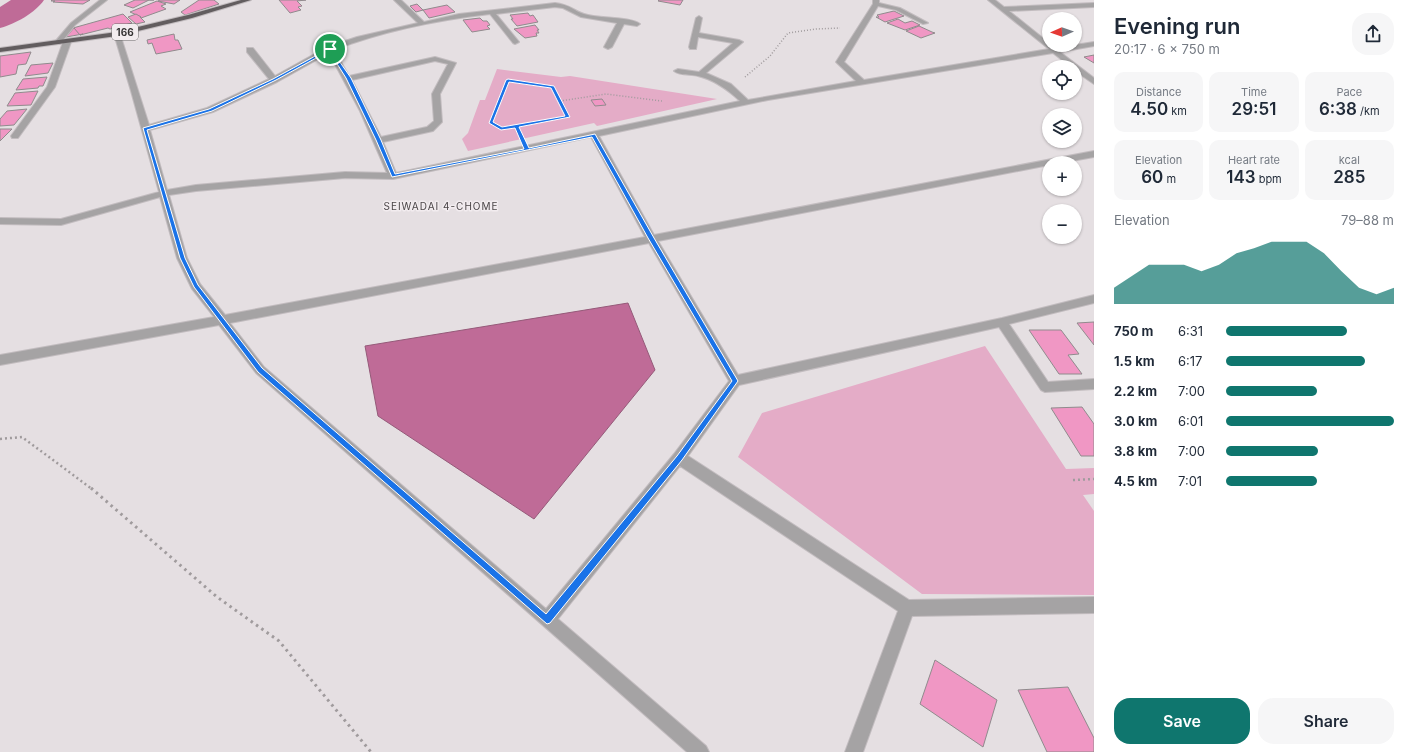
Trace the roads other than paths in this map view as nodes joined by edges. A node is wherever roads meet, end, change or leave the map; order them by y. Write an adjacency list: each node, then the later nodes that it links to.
1 (104, 0): 19 (street)
2 (248, 0): 14 (highway, 166)
3 (397, 0): 11 (street)
4 (991, 0): 7 (street)
5 (876, 2): 12 (street); 33 (street)
6 (1094, 5): 7 (street)
7 (1002, 9): 16 (street)
8 (492, 12): 10 (street); 11 (street); 18 (street)
9 (699, 18): 15 (street)
10 (622, 21): 13 (street); 22 (street)
11 (422, 23): 24 (street)
12 (925, 23)
13 (637, 24)
14 (117, 34): 17 (highway, 166); 36 (street)
15 (696, 35): 23 (street); 30 (street)
16 (1042, 41)
17 (67, 42): 19 (highway, 166); 38 (street)
18 (516, 42)
19 (58, 43): 25 (highway, 166)
20 (1094, 44): 21 (street)
21 (1082, 46)
22 (608, 47)
23 (693, 47)
24 (330, 49): 31 (street); 32 (street)
25 (0, 50)
26 (250, 50): 32 (street)
27 (1049, 52): 33 (street)
28 (1056, 52): 34 (street)
29 (678, 71): 30 (street)
30 (701, 74): 35 (street)
31 (348, 78): 39 (street); 39 (street)
32 (274, 80): 36 (street)
33 (862, 82): 35 (street)
34 (1094, 82)
35 (747, 103): 37 (street)
36 (145, 129): 42 (street)
37 (594, 135): 41 (street); 44 (street)
38 (15, 136)
39 (378, 140): 41 (street)
40 (1094, 154): 44 (street)
41 (393, 176): 42 (street)
42 (164, 193): 43 (street); 46 (street)
43 (0, 221)
44 (651, 238): 46 (street); 49 (street)
45 (1094, 299): 47 (street)
46 (222, 320): 48 (street); 54 (street)
47 (1002, 322): 49 (street); 50 (street)
48 (0, 360)
49 (735, 381): 51 (street)
50 (1094, 384)
51 (679, 458): 53 (street); 54 (street)
52 (1094, 605): 53 (street)
53 (907, 608): 56 (street)
54 (547, 620): 55 (street)
55 (700, 752)
56 (854, 752)

